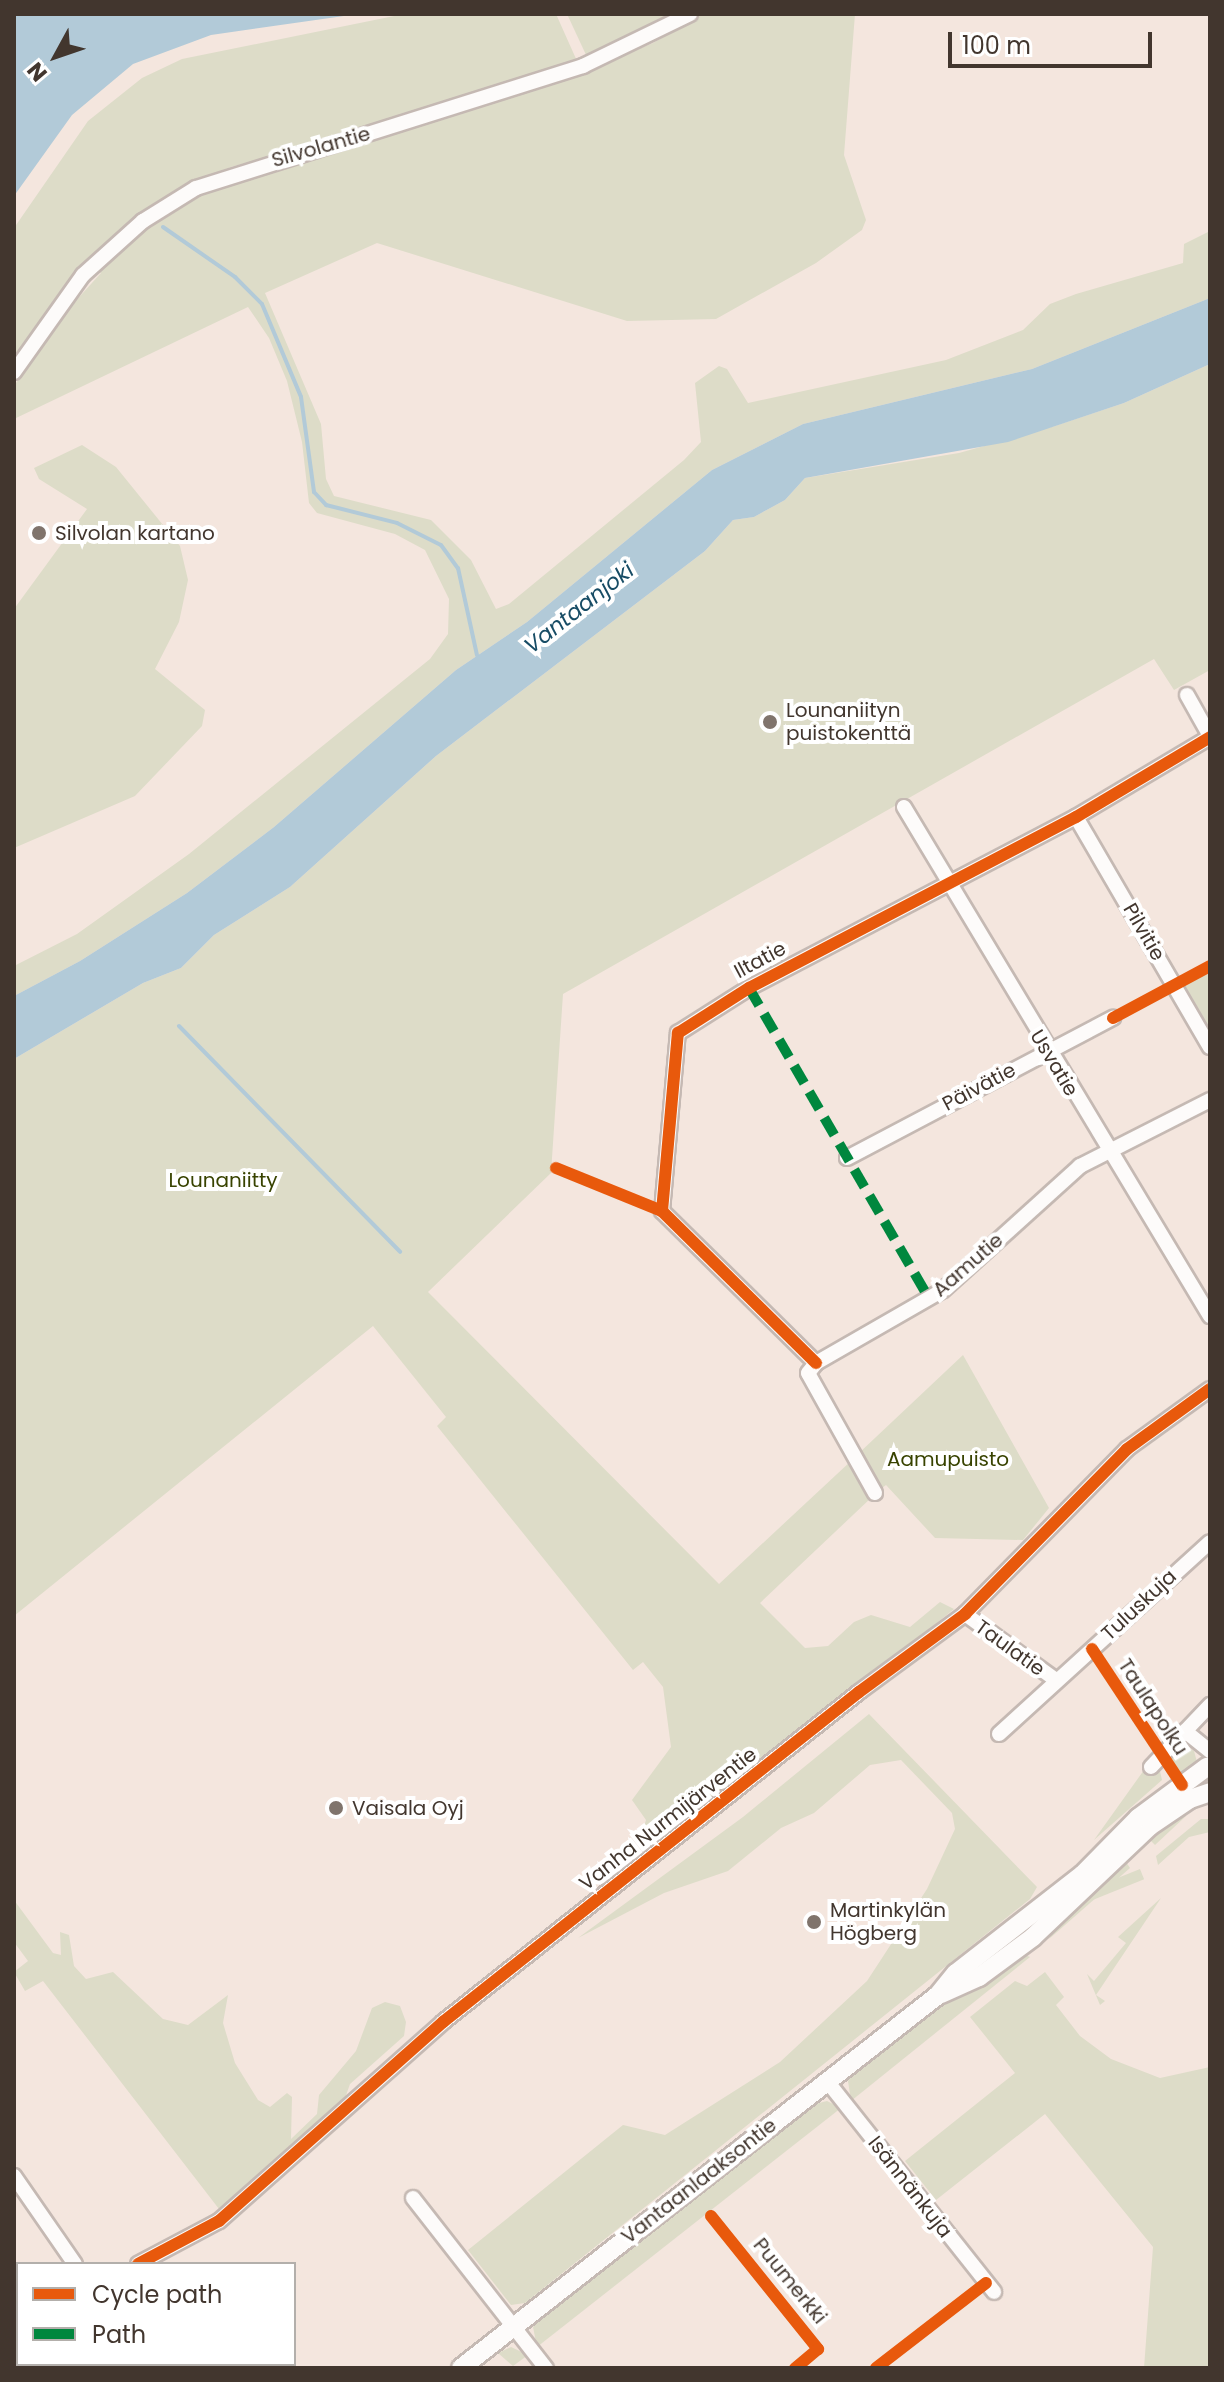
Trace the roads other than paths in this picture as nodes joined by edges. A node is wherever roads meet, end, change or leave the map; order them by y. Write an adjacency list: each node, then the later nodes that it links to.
1 (690, 14): 2 (street, Silvolantie)
2 (14, 372)
3 (1187, 695): 4 (street)
4 (1210, 736): 6 (street, Iltatie)
5 (904, 807): 7 (street, Usvatie)
6 (1076, 817): 7 (street, Iltatie); 9 (street, Pilvitie)
7 (949, 884): 10 (street, Usvatie); 15 (street, Iltatie)
8 (1113, 1018): 10 (street, Päivätie)
9 (1210, 1047)
10 (1047, 1050): 12 (street, Usvatie); 13 (street, Päivätie)
11 (1210, 1100): 12 (street, Aamutie)
12 (1108, 1151): 14 (street, Usvatie); 15 (street, Aamutie)
13 (847, 1158)
14 (1210, 1316)
15 (816, 1363): 17 (street)
16 (1210, 1389): 19 (street, Vanha Nurmijärventie)
17 (875, 1493)
18 (1210, 1542): 20 (street, Tuluskuja)
19 (965, 1614): 20 (street, Taulatie); 32 (street, Vanha Nurmijärventie)
20 (1056, 1680): 23 (street, Tuluskuja)
21 (1210, 1705): 22 (street)
22 (1185, 1731): 24 (street); 25 (street)
23 (999, 1734)
24 (1209, 1764): 27 (main road, Vantaanlaaksontie)
25 (1151, 1767)
26 (1210, 1792): 27 (main road, Vantaanlaaksontie)
27 (938, 1995): 28 (main road, Vantaanlaaksontie)
28 (827, 2081): 33 (street, Isännänkuja); 34 (main road, Vantaanlaaksontie)
29 (14, 2176): 31 (street)
30 (413, 2198): 34 (street)
31 (74, 2262)
32 (142, 2262)
33 (994, 2292)
34 (512, 2326): 35 (main road, Vantaanlaaksontie); 36 (street)
35 (461, 2368)
36 (546, 2368)

